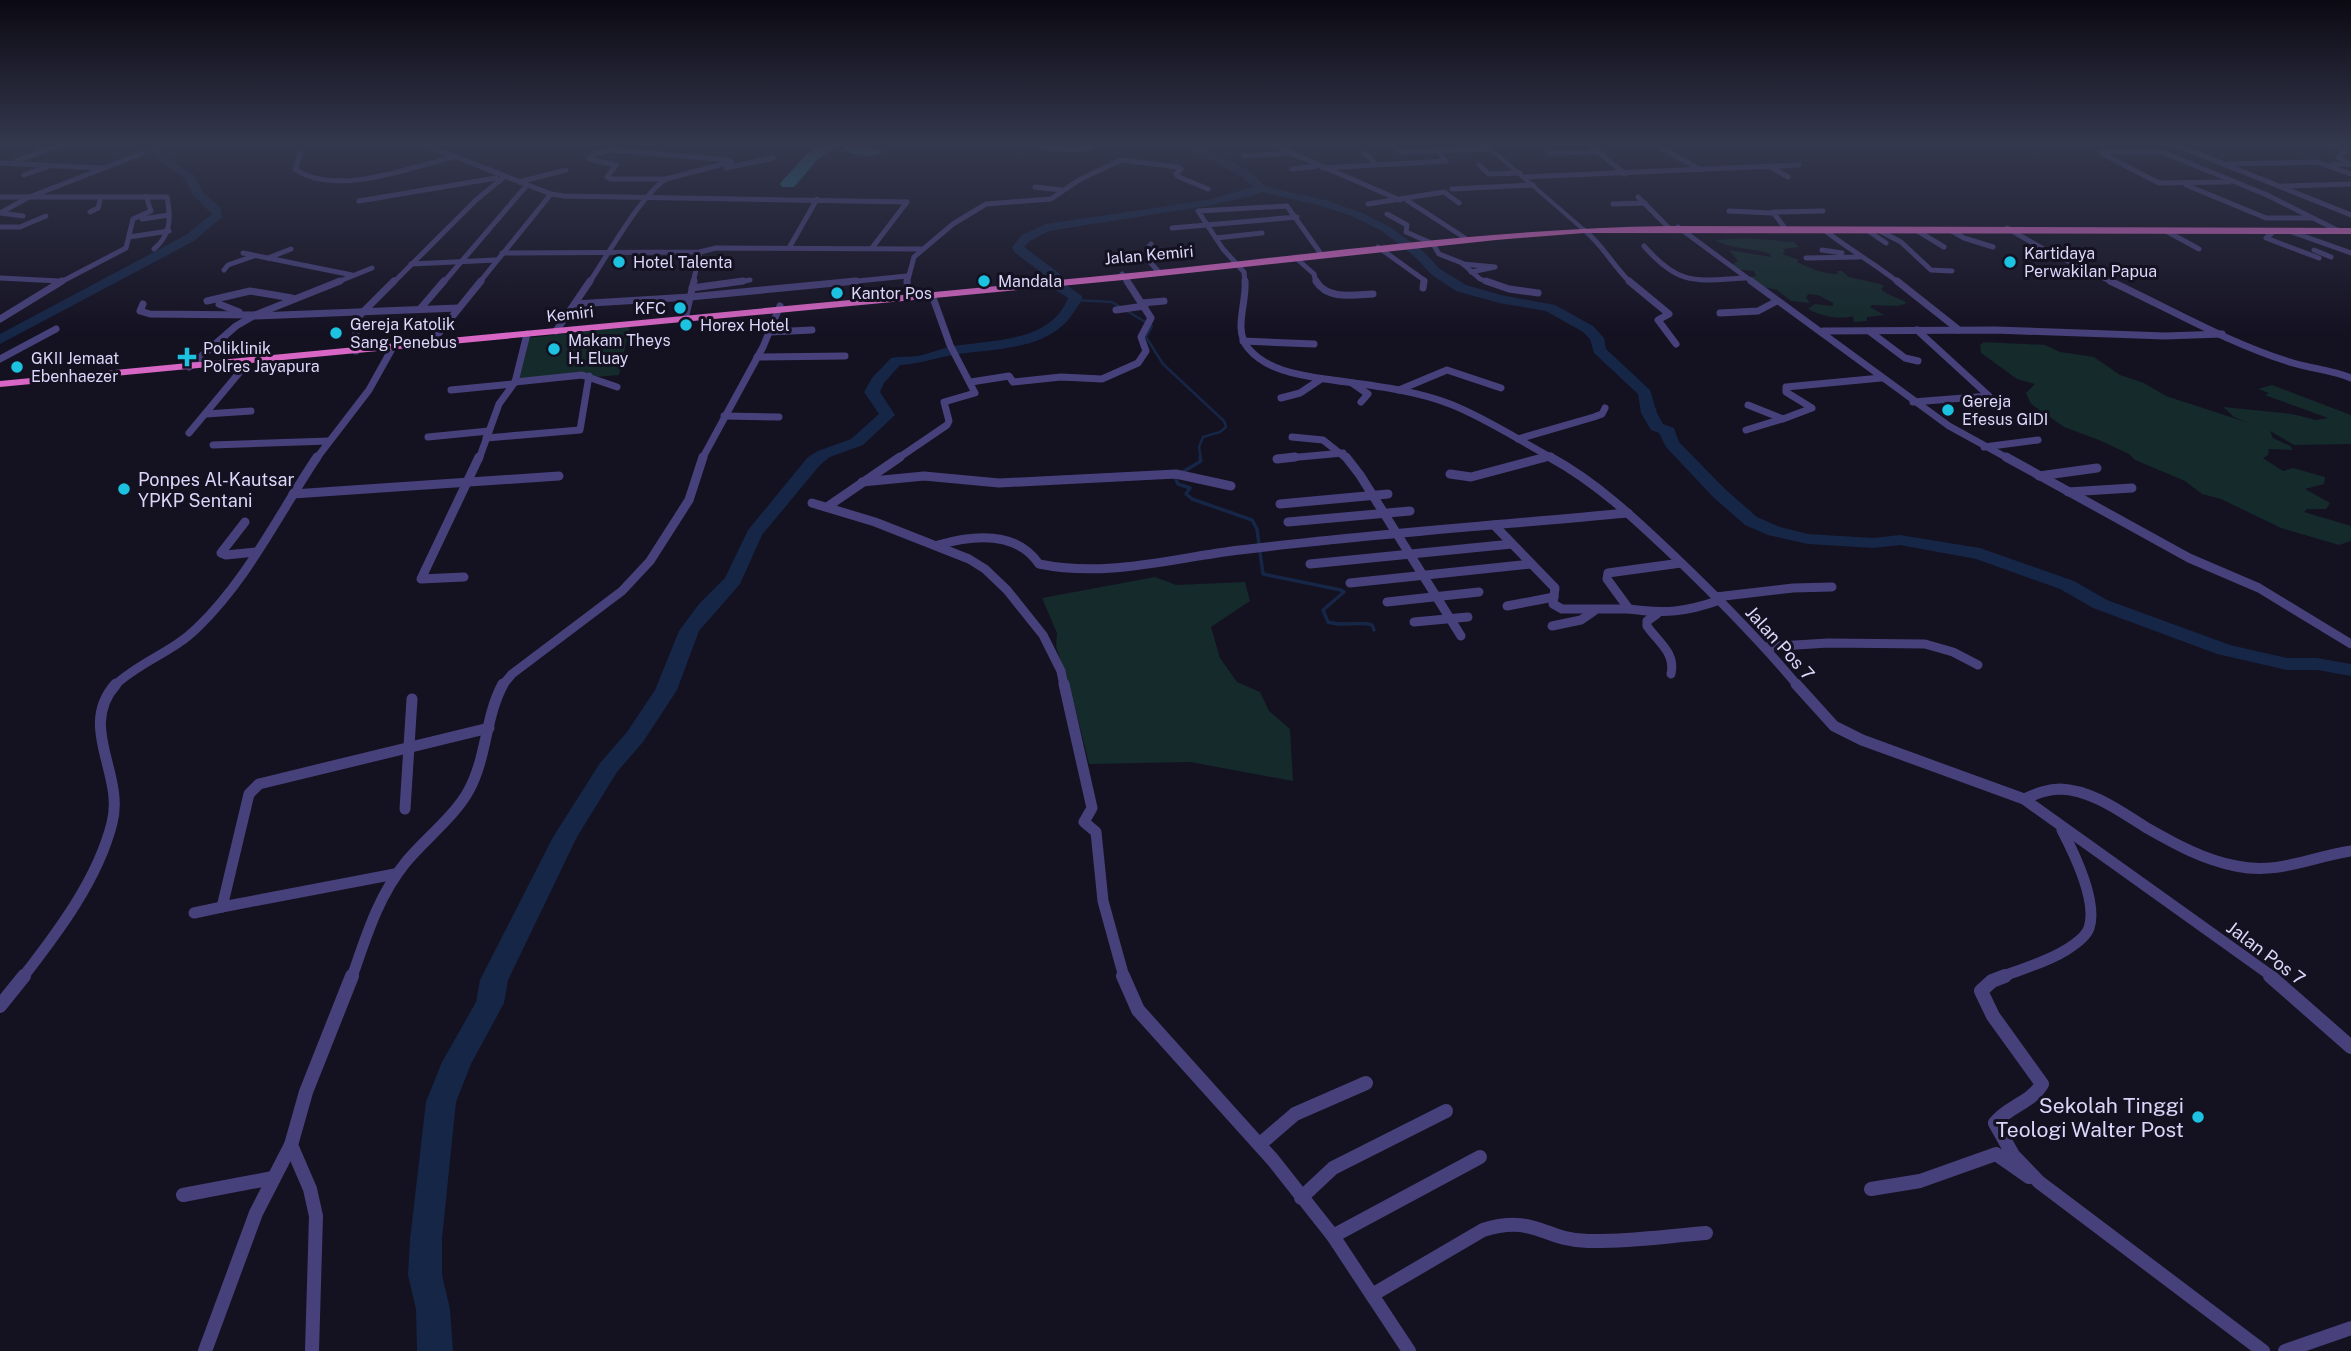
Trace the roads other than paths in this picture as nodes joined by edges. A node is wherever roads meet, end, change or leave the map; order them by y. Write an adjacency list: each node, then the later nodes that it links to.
1 (98, 208): 21 (street)
2 (149, 208): 31 (street)
3 (168, 208): 25 (street)
4 (468, 208): 86 (street)
5 (507, 208): 85 (street)
6 (539, 208): 73 (street)
7 (640, 208): 74 (street)
8 (812, 208): 63 (street)
9 (902, 208): 64 (street)
10 (979, 208): 68 (street)
11 (1241, 208): 32 (street)
12 (1292, 208): 29 (street)
13 (1415, 208): 55 (street)
14 (1559, 208): 37 (street)
15 (1651, 208): 35 (street)
16 (2241, 208): 30 (street)
17 (2292, 208): 30 (street)
18 (2333, 208): 26 (street)
19 (1729, 211): 23 (street)
20 (1823, 211): 23 (street)
21 (90, 212)
22 (0, 213): 27 (street)
23 (1772, 213): 36 (street)
24 (1387, 214): 56 (street)
25 (169, 215): 31 (street); 47 (street)
26 (2351, 215)
27 (23, 216)
28 (46, 216): 33 (street)
29 (1297, 217): 32 (street); 76 (street)
30 (2314, 218): 45 (street)
31 (132, 220): 53 (street)
32 (1207, 224): 34 (street); 54 (street)
33 (0, 227)
34 (1172, 228)
35 (1675, 228): 36 (highway, Jalan Kemiri); 37 (highway, Jalan Kemiri); 38 (highway, Jalan Kemiri); 99 (street)
36 (1784, 228): 39 (highway, Jalan Kemiri)
37 (1582, 229): 55 (highway, Jalan Kemiri); 56 (highway, Jalan Kemiri); 142 (street)
38 (1823, 229): 41 (highway, Jalan Kemiri); 78 (street)
39 (1882, 229): 40 (highway); 41 (highway, Jalan Kemiri); 42 (highway, Jalan Kemiri); 93 (street)
40 (2009, 229): 43 (highway, Jalan Kemiri); 45 (highway); 51 (highway, Jalan Kemiri); 138 (street)
41 (1867, 230): 57 (street)
42 (1916, 230): 43 (highway, Jalan Kemiri); 61 (street)
43 (1950, 230): 62 (street)
44 (2199, 230): 48 (highway, Jalan Kemiri); 51 (highway, Jalan Kemiri); 52 (street)
45 (2338, 230): 46 (highway, Jalan Kemiri); 49 (highway, Jalan Kemiri)
46 (2351, 230)
47 (169, 231): 53 (street); 66 (street)
48 (2266, 231): 49 (highway, Jalan Kemiri); 59 (street)
49 (2289, 231): 75 (street)
50 (1262, 233): 54 (street)
51 (2167, 235): 70 (street)
52 (2211, 236)
53 (129, 237): 102 (street)
54 (1216, 238): 87 (street)
55 (1465, 238): 56 (highway, Jalan Kemiri)
56 (1429, 243): 65 (highway, Jalan Kemiri); 88 (street)
57 (1886, 243)
58 (1151, 244): 92 (street)
59 (2283, 245): 79 (street); 82 (street)
60 (1644, 246): 99 (street)
61 (1944, 247)
62 (1993, 247)
63 (789, 248): 64 (street); 71 (street)
64 (872, 248): 68 (street)
65 (1385, 248): 76 (highway, Jalan Kemiri); 83 (highway, Jalan Kemiri); 106 (street)
66 (154, 249)
67 (291, 249): 80 (street)
68 (921, 250): 97 (street)
69 (1822, 250): 78 (street)
70 (2199, 250)
71 (700, 252): 74 (street); 105 (street)
72 (243, 253): 77 (street)
73 (502, 253): 74 (street); 84 (street)
74 (611, 253): 118 (street)
75 (2351, 253)
76 (1321, 254): 87 (highway, Jalan Kemiri)
77 (256, 256): 80 (street); 91 (street)
78 (1859, 256): 81 (street); 89 (street); 133 (street)
79 (2331, 257)
80 (267, 258): 95 (street)
81 (1806, 258)
82 (2319, 258)
83 (1297, 259): 87 (highway, Jalan Kemiri); 108 (street)
84 (496, 260): 85 (street); 120 (street)
85 (461, 262): 86 (street); 122 (street)
86 (411, 264): 124 (street)
87 (1238, 264): 92 (highway, Jalan Kemiri); 96 (highway, Jalan Kemiri); 139 (street)
88 (1463, 264): 94 (street); 94 (street)
89 (1836, 264)
90 (372, 268): 95 (street)
91 (225, 270)
92 (1158, 271): 96 (highway, Jalan Kemiri)
93 (1952, 271)
94 (1471, 272): 107 (street)
95 (353, 275): 112 (street)
96 (1123, 275): 103 (highway, Kemiri); 119 (street)
97 (906, 276): 109 (street); 111 (street)
98 (0, 278): 100 (street)
99 (1745, 278): 115 (street)
100 (16, 279): 102 (street); 104 (street)
101 (750, 280): 105 (street)
102 (62, 281): 128 (street)
103 (1022, 284): 109 (highway, Kemiri); 110 (highway, Kemiri)
104 (0, 287)
105 (692, 288): 111 (street)
106 (1423, 288)
107 (1538, 293)
108 (1374, 294)
109 (908, 295): 110 (highway, Kemiri); 121 (highway, Kemiri)
110 (932, 295): 161 (street)
111 (690, 297): 118 (street); 127 (street)
112 (293, 298): 114 (street); 126 (street)
113 (1164, 300): 119 (street)
114 (207, 301)
115 (1777, 301): 125 (street); 134 (street)
116 (143, 304): 126 (street)
117 (219, 304): 126 (street)
118 (575, 304): 130 (street)
119 (1143, 304): 123 (street); 145 (street)
120 (458, 308): 122 (street); 140 (street)
121 (780, 308): 127 (highway, Kemiri); 136 (street)
122 (420, 309): 124 (street)
123 (1123, 309)
124 (363, 312): 126 (street); 144 (street)
125 (1720, 313)
126 (251, 315): 153 (street)
127 (686, 317): 130 (highway, Kemiri)
128 (0, 319)
129 (56, 329): 149 (street)
130 (557, 330): 137 (highway, Kemiri); 140 (highway, Kemiri)
131 (812, 330): 136 (street)
132 (1917, 330): 133 (street); 135 (street); 168 (street)
133 (1959, 330): 138 (street)
134 (1822, 331): 135 (street); 156 (street)
135 (1869, 331): 151 (street)
136 (769, 332): 148 (street)
137 (527, 334): 140 (highway, Kemiri); 160 (street)
138 (2222, 334): 157 (street)
139 (1243, 341): 141 (street); 155 (street, Jalan Pos 7)
140 (432, 342): 143 (highway, Kemiri); 144 (highway, Kemiri)
141 (1314, 344)
142 (1676, 344)
143 (393, 347): 144 (highway, Kemiri); 182 (street)
144 (356, 349): 146 (highway, Kemiri)
145 (1146, 351): 152 (street); 161 (street)
146 (320, 352): 150 (highway, Kemiri); 153 (highway, Kemiri)
147 (845, 356): 148 (street)
148 (757, 357): 173 (street)
149 (0, 359)
150 (249, 361): 153 (highway, Kemiri); 172 (street)
151 (1918, 361)
152 (1149, 363)
153 (192, 365): 159 (highway, Kemiri)
154 (589, 376): 160 (street); 162 (street); 178 (street)
155 (1322, 378): 158 (street, Jalan Pos 7); 166 (street)
156 (1881, 378): 168 (street); 175 (street)
157 (2350, 379)
158 (1348, 381): 165 (street, Jalan Pos 7); 167 (street)
159 (0, 382)
160 (514, 383): 164 (street); 178 (street)
161 (971, 383): 194 (street)
162 (617, 387)
163 (1501, 388): 165 (street)
164 (451, 390)
165 (1399, 390): 181 (street, Jalan Pos 7)
166 (1281, 398)
167 (1361, 402)
168 (1913, 402): 185 (street)
169 (1748, 405): 175 (street)
170 (1605, 408): 181 (street)
171 (251, 411): 172 (street)
172 (206, 414): 177 (street)
173 (724, 416): 174 (street); 241 (street)
174 (779, 416)
175 (1783, 419): 176 (street)
176 (1746, 430)
177 (189, 433)
178 (487, 435): 179 (street); 193 (street)
179 (428, 437)
180 (1292, 437): 186 (street)
181 (1518, 439): 187 (street, Jalan Pos 7)
182 (329, 440): 184 (street); 198 (street)
183 (2038, 440): 185 (street)
184 (213, 445)
185 (1984, 447): 192 (street)
186 (1343, 453): 188 (street); 200 (street)
187 (1551, 456): 190 (street); 206 (street, Jalan Pos 7)
188 (1277, 459)
189 (2097, 468): 192 (street)
190 (1450, 474)
191 (559, 476): 193 (street)
192 (2038, 477): 197 (street)
193 (469, 480): 198 (street); 219 (street)
194 (862, 482): 195 (street); 203 (street)
195 (1231, 486)
196 (2132, 488): 197 (street)
197 (2067, 492): 236 (street)
198 (293, 494): 213 (street)
199 (1388, 494): 200 (street)
200 (1372, 496): 202 (street); 205 (street)
201 (813, 503): 203 (street)
202 (1280, 504)
203 (827, 507): 212 (street)
204 (1410, 511): 205 (street)
205 (1383, 513): 208 (street); 210 (street)
206 (1628, 513): 209 (street); 215 (street, Jalan Pos 7)
207 (244, 522): 213 (street)
208 (1288, 522)
209 (1494, 525): 210 (street); 211 (street)
210 (1397, 535): 212 (street); 214 (street)
211 (1512, 544): 214 (street); 217 (street)
212 (937, 545): 254 (street)
213 (256, 552): 250 (street)
214 (1410, 556): 216 (street); 218 (street)
215 (1681, 563): 225 (street, Jalan Pos 7); 228 (street)
216 (1310, 564)
217 (1531, 564): 218 (street); 224 (street)
218 (1421, 575): 220 (street); 223 (street)
219 (464, 577)
220 (1350, 583)
221 (1832, 587): 225 (street)
222 (1479, 592): 223 (street)
223 (1435, 597): 226 (street); 232 (street)
224 (1554, 597): 227 (street); 229 (street)
225 (1718, 599): 230 (street); 237 (street, Jalan Pos 7)
226 (1387, 602)
227 (1507, 606)
228 (1629, 609): 229 (street); 230 (street)
229 (1594, 610): 234 (street)
230 (1657, 614): 239 (street)
231 (1468, 617): 232 (street)
232 (1450, 619): 233 (street); 235 (street)
233 (1414, 622)
234 (1552, 626)
235 (1461, 636)
236 (2351, 643)
237 (1764, 647): 238 (street); 243 (street, Jalan Pos 7)
238 (1978, 665)
239 (1671, 674)
240 (412, 699): 242 (street)
241 (489, 728): 242 (street); 247 (street)
242 (407, 748): 244 (street); 248 (street)
243 (2024, 799): 245 (street, Jalan Pos 7); 246 (street)
244 (405, 809)
245 (2059, 824): 251 (street, Jalan Pos 7); 258 (street)
246 (2351, 851)
247 (395, 874): 248 (street); 255 (street)
248 (222, 907): 249 (street)
249 (194, 913)
250 (0, 1006)
251 (2351, 1047)
252 (1366, 1083): 254 (street)
253 (1446, 1111): 261 (street)
254 (1260, 1144): 261 (street)
255 (291, 1145): 257 (street); 267 (street)
256 (1480, 1157): 263 (street)
257 (272, 1178): 260 (street); 266 (street)
258 (2032, 1178): 259 (street); 269 (street)
259 (1871, 1189)
260 (183, 1195)
261 (1301, 1198): 263 (street)
262 (1706, 1233): 264 (street)
263 (1333, 1236): 264 (street)
264 (1372, 1295): 268 (street)
265 (2351, 1328): 270 (street)
266 (205, 1351)
267 (312, 1351)
268 (1409, 1351)
269 (2263, 1351)
270 (2285, 1351)

